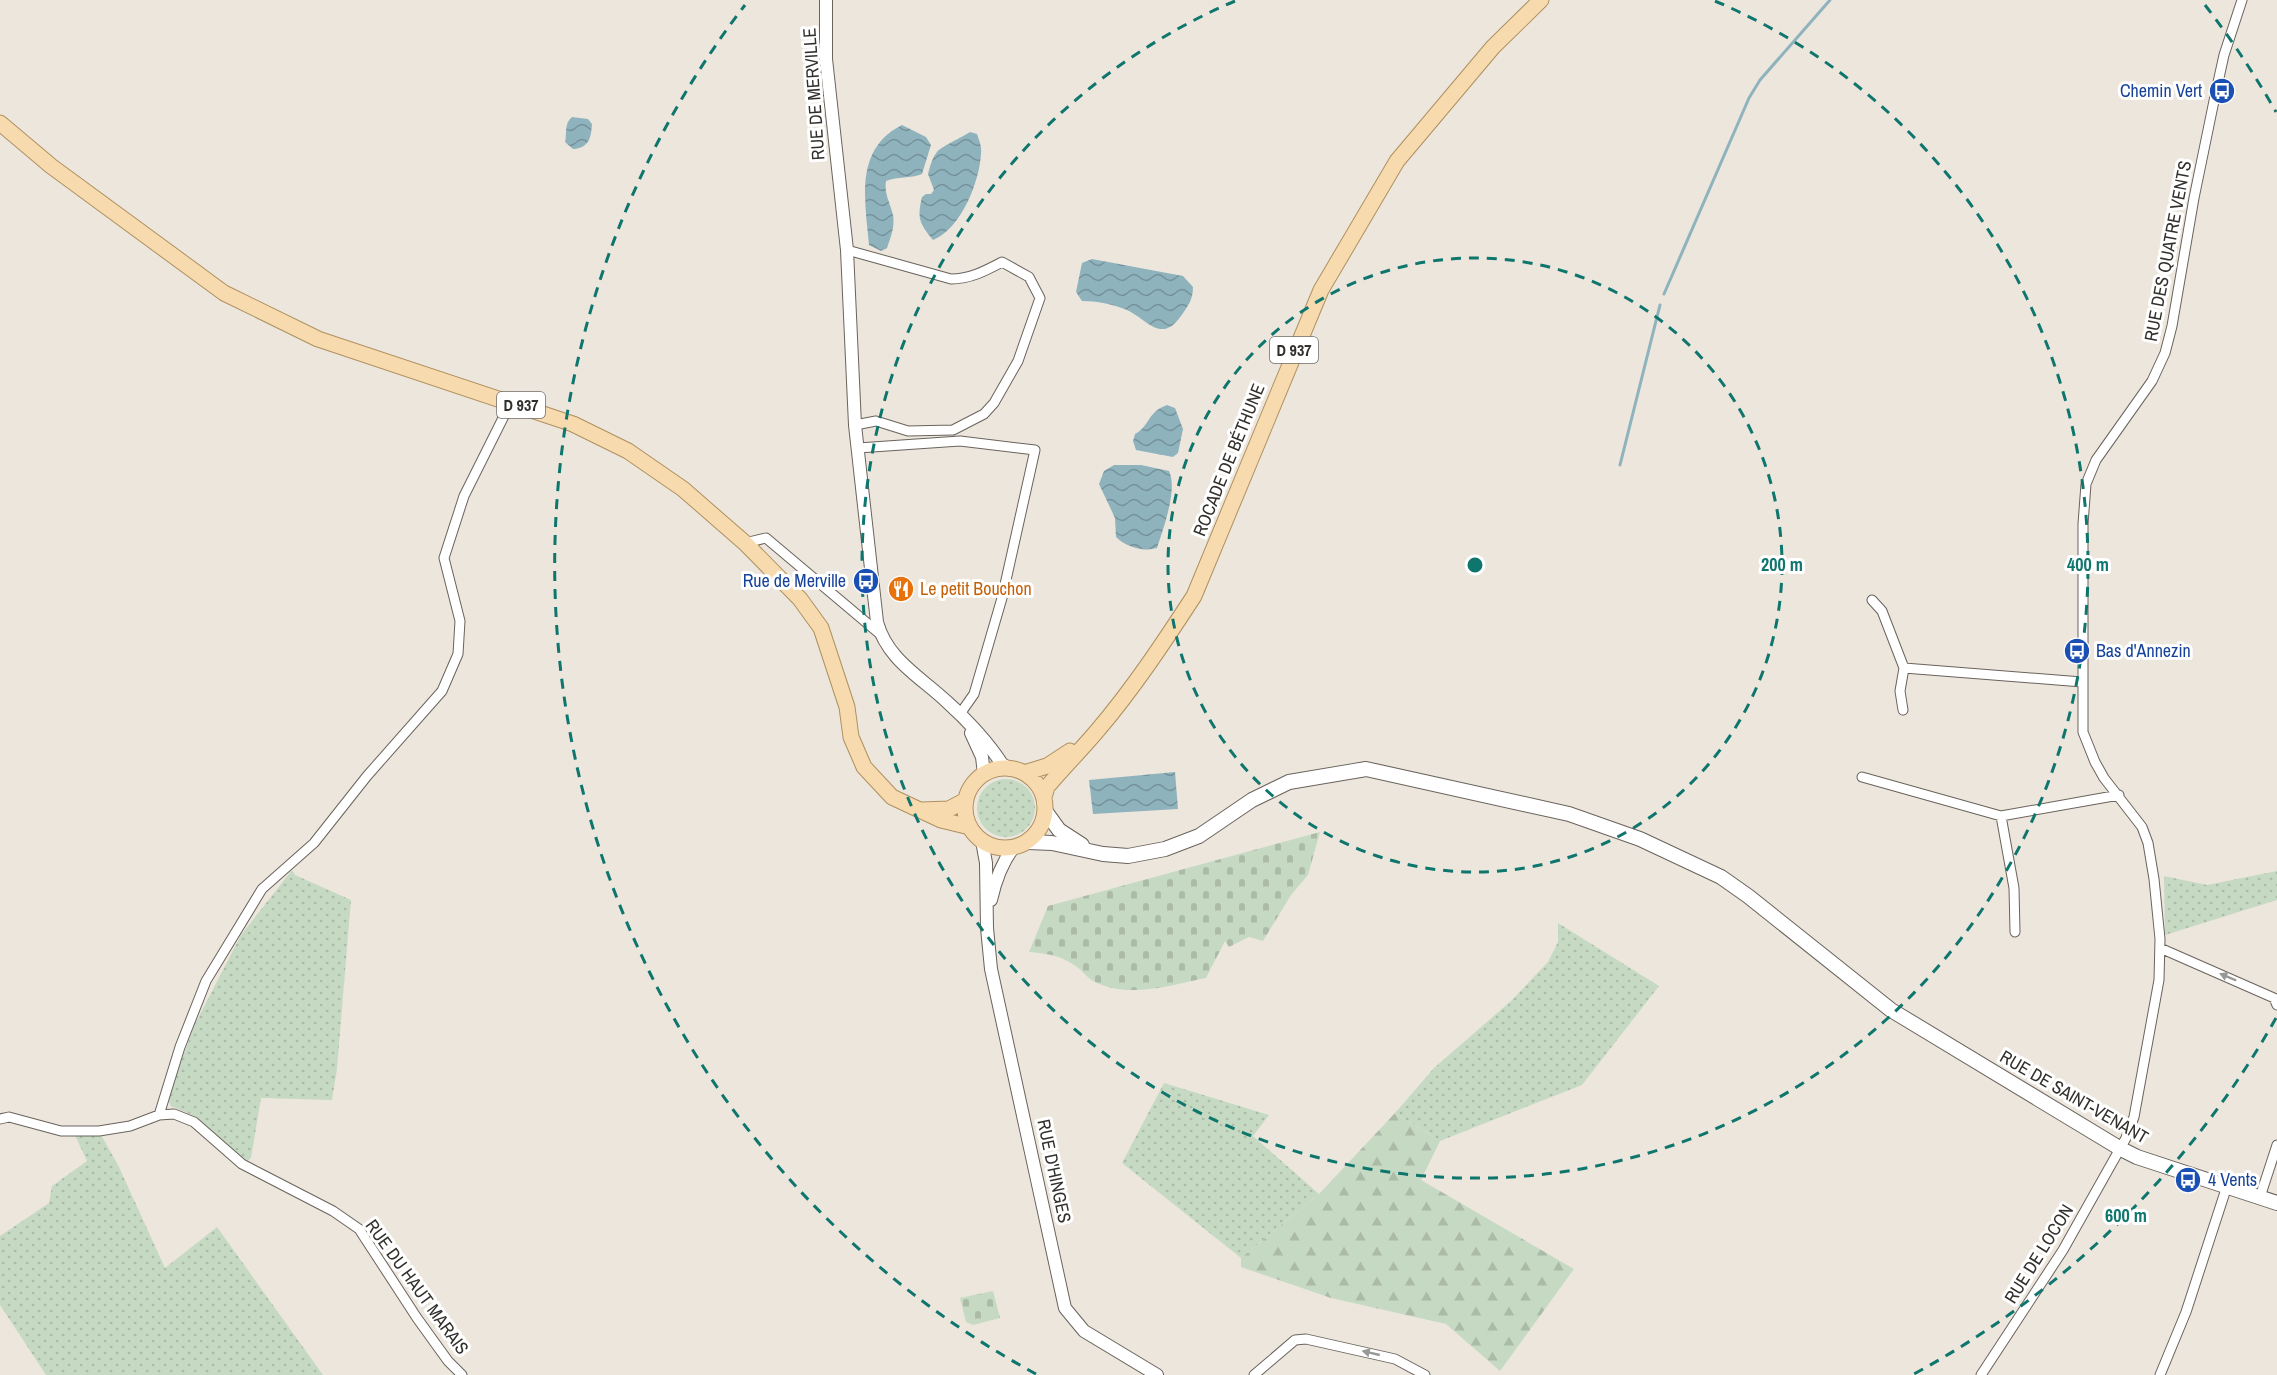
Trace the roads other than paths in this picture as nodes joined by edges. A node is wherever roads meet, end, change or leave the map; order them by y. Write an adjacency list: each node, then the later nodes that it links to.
1 (826, 0): 5 (street, RUE DE MERVILLE)
2 (1541, 0): 16 (main road, ROCADE DE BÉTHUNE / D 937)
3 (2242, 0): 13 (street, RUE DES QUATRE VENTS)
4 (0, 123): 6 (main road, D 937)
5 (847, 250): 7 (street, RUE DE MERVILLE); 7 (street)
6 (511, 402): 9 (main road, D 937); 35 (street)
7 (855, 425): 8 (street, RUE DE MERVILLE)
8 (858, 448): 11 (street, RUE DE MERVILLE); 15 (street)
9 (745, 543): 11 (street); 24 (main road, D 937)
10 (1872, 600): 12 (street)
11 (880, 634): 15 (street, RUE DE MERVILLE)
12 (1904, 668): 13 (street); 14 (street)
13 (2082, 682): 21 (street, RUE DES QUATRE VENTS)
14 (1903, 710)
15 (964, 719): 17 (street, RUE DE MERVILLE); 19 (street, RUE DE MERVILLE)
16 (1097, 731): 18 (main road, ROCADE DE BÉTHUNE / D 937); 23 (main road, ROCADE DE BÉTHUNE / D 937)
17 (1009, 768): 18 (main road); 19 (main road)
18 (1024, 773): 23 (main road)
19 (984, 774): 22 (main road)
20 (1862, 777): 25 (street)
21 (2119, 795): 25 (street); 33 (street, RUE DES QUATRE VENTS)
22 (966, 800): 24 (main road, D 937); 26 (main road)
23 (1045, 805): 28 (main road); 30 (main road)
24 (922, 810): 26 (main road, D 937)
25 (2001, 816): 32 (street)
26 (970, 826): 27 (main road)
27 (982, 841): 29 (main road); 31 (street, RUE D'HINGES)
28 (1028, 842): 29 (main road); 30 (main road)
29 (1013, 848): 31 (street, RUE D'HINGES)
30 (1103, 854): 38 (main road, RUE DE SAINT-VENANT)
31 (987, 928): 43 (street, RUE D'HINGES)
32 (2015, 932)
33 (2160, 943): 34 (street, one-way to 33); 38 (street, RUE DES QUATRE VENTS)
34 (2276, 999)
35 (159, 1115): 36 (street); 42 (street, RUE DU HAUT MARAIS)
36 (0, 1119)
37 (2277, 1145): 40 (street)
38 (2121, 1149): 39 (main road, RUE DE SAINT-VENANT); 46 (street, RUE DE LOCON)
39 (2227, 1186): 40 (main road, RUE DE SAINT-VENANT); 47 (street)
40 (2260, 1197): 41 (main road, RUE DE SAINT-VENANT)
41 (2277, 1203)
42 (462, 1375)
43 (1157, 1375)
44 (1254, 1375): 45 (street, one-way to 44)
45 (1425, 1375)
46 (1981, 1375)
47 (2160, 1375)

